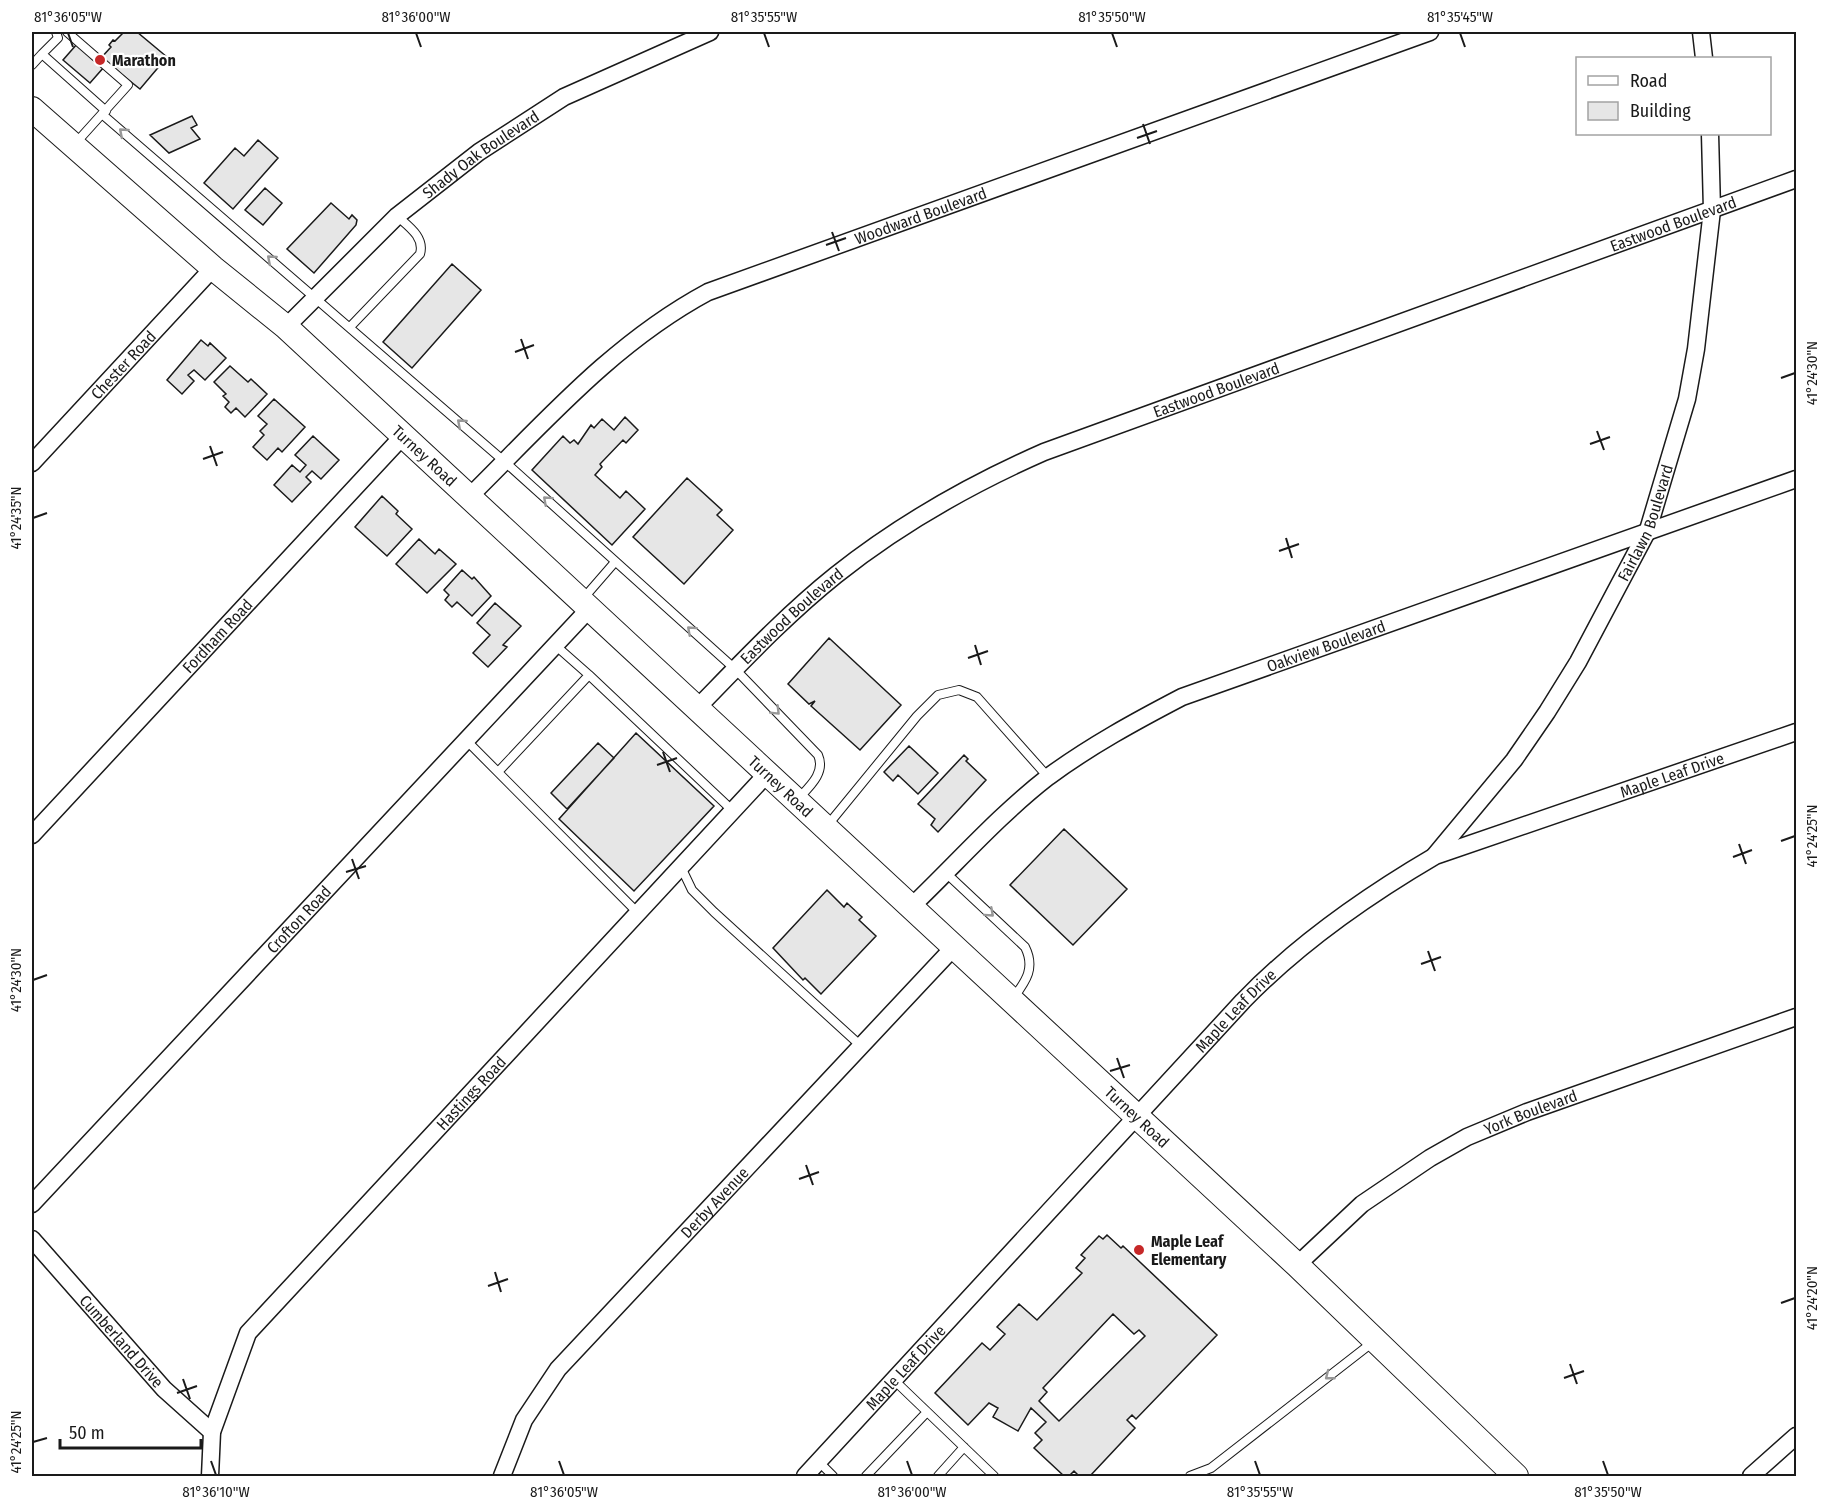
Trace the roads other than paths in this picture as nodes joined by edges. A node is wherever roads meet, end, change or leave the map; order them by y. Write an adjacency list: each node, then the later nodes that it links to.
1 (710, 32): 14 (street, Shady Oak Boulevard)
2 (1430, 32): 20 (street, Woodward Boulevard)
3 (1701, 32): 6 (street)
4 (62, 33): 5 (lane); 9 (lane)
5 (42, 54): 7 (lane); 9 (lane)
6 (1704, 57)
7 (32, 65)
8 (32, 109): 11 (main road, Turney Road)
9 (105, 113): 11 (lane); 16 (lane, one-way to 9)
10 (1710, 135): 13 (street, Fairlawn Boulevard)
11 (73, 145): 15 (main road, Turney Road)
12 (1797, 179): 13 (street, Eastwood Boulevard)
13 (1712, 210): 24 (street, Fairlawn Boulevard); 28 (street, Eastwood Boulevard)
14 (397, 216): 16 (street, Shady Oak Boulevard); 18 (lane)
15 (213, 268): 17 (main road, Turney Road); 21 (street, Chester Road)
16 (315, 297): 17 (street, Shady Oak Boulevard); 18 (lane)
17 (286, 327): 19 (main road, Turney Road)
18 (351, 327): 20 (lane, one-way to 18)
19 (402, 437): 23 (main road, Turney Road); 39 (street, Fordham Road)
20 (505, 462): 23 (street, Woodward Boulevard); 25 (lane, one-way to 20)
21 (32, 463)
22 (1797, 479): 24 (street, Oakview Boulevard)
23 (469, 497): 26 (main road, Turney Road)
24 (1648, 530): 35 (street, Oakview Boulevard); 40 (street, Fairlawn Boulevard)
25 (615, 562): 26 (lane); 28 (lane, one-way to 25)
26 (586, 605): 27 (street, Crofton Road); 30 (main road, Turney Road)
27 (555, 645): 29 (lane); 32 (street, Crofton Road)
28 (735, 669): 30 (street, Eastwood Boulevard); 36 (lane, one-way to 36)
29 (589, 675): 33 (lane); 37 (lane)
30 (697, 708): 34 (main road, Turney Road)
31 (1797, 732): 40 (street, Maple Leaf Drive)
32 (466, 740): 33 (lane); 50 (street, Crofton Road)
33 (498, 772): 44 (lane)
34 (766, 775): 36 (main road, Turney Road); 37 (street, Hastings Road)
35 (1048, 777): 38 (lane); 42 (street, Oakview Boulevard)
36 (796, 802): 38 (main road, Turney Road)
37 (733, 811): 41 (street, Hastings Road)
38 (825, 829): 43 (main road, Turney Road)
39 (32, 835)
40 (1435, 856): 49 (street, Maple Leaf Drive)
41 (681, 867): 44 (street, Hastings Road); 48 (lane)
42 (946, 873): 43 (street, Oakview Boulevard); 46 (lane, one-way to 46)
43 (911, 907): 45 (main road, Turney Road)
44 (638, 914): 56 (street, Hastings Road)
45 (954, 947): 46 (main road, Turney Road); 48 (street, Derby Avenue)
46 (1012, 1001): 49 (main road, Turney Road)
47 (1797, 1017): 52 (street, York Boulevard)
48 (861, 1046): 61 (street, Derby Avenue)
49 (1136, 1117): 52 (main road, Turney Road); 54 (street, Maple Leaf Drive)
50 (32, 1204)
51 (32, 1239): 56 (street, Cumberland Drive)
52 (1297, 1265): 53 (main road, Turney Road)
53 (1376, 1340): 67 (lane, one-way to 67); 68 (main road, Turney Road)
54 (895, 1381): 55 (lane); 59 (street, Maple Leaf Drive)
55 (927, 1412): 58 (lane); 64 (lane)
56 (212, 1432): 60 (street)
57 (1797, 1436): 69 (street)
58 (964, 1448): 65 (lane); 66 (lane)
59 (819, 1462): 62 (street, Maple Leaf Drive); 63 (lane)
60 (210, 1476)
61 (502, 1476)
62 (805, 1476)
63 (833, 1476)
64 (866, 1476)
65 (938, 1476)
66 (994, 1476)
67 (1190, 1476)
68 (1516, 1476)
69 (1751, 1476)

